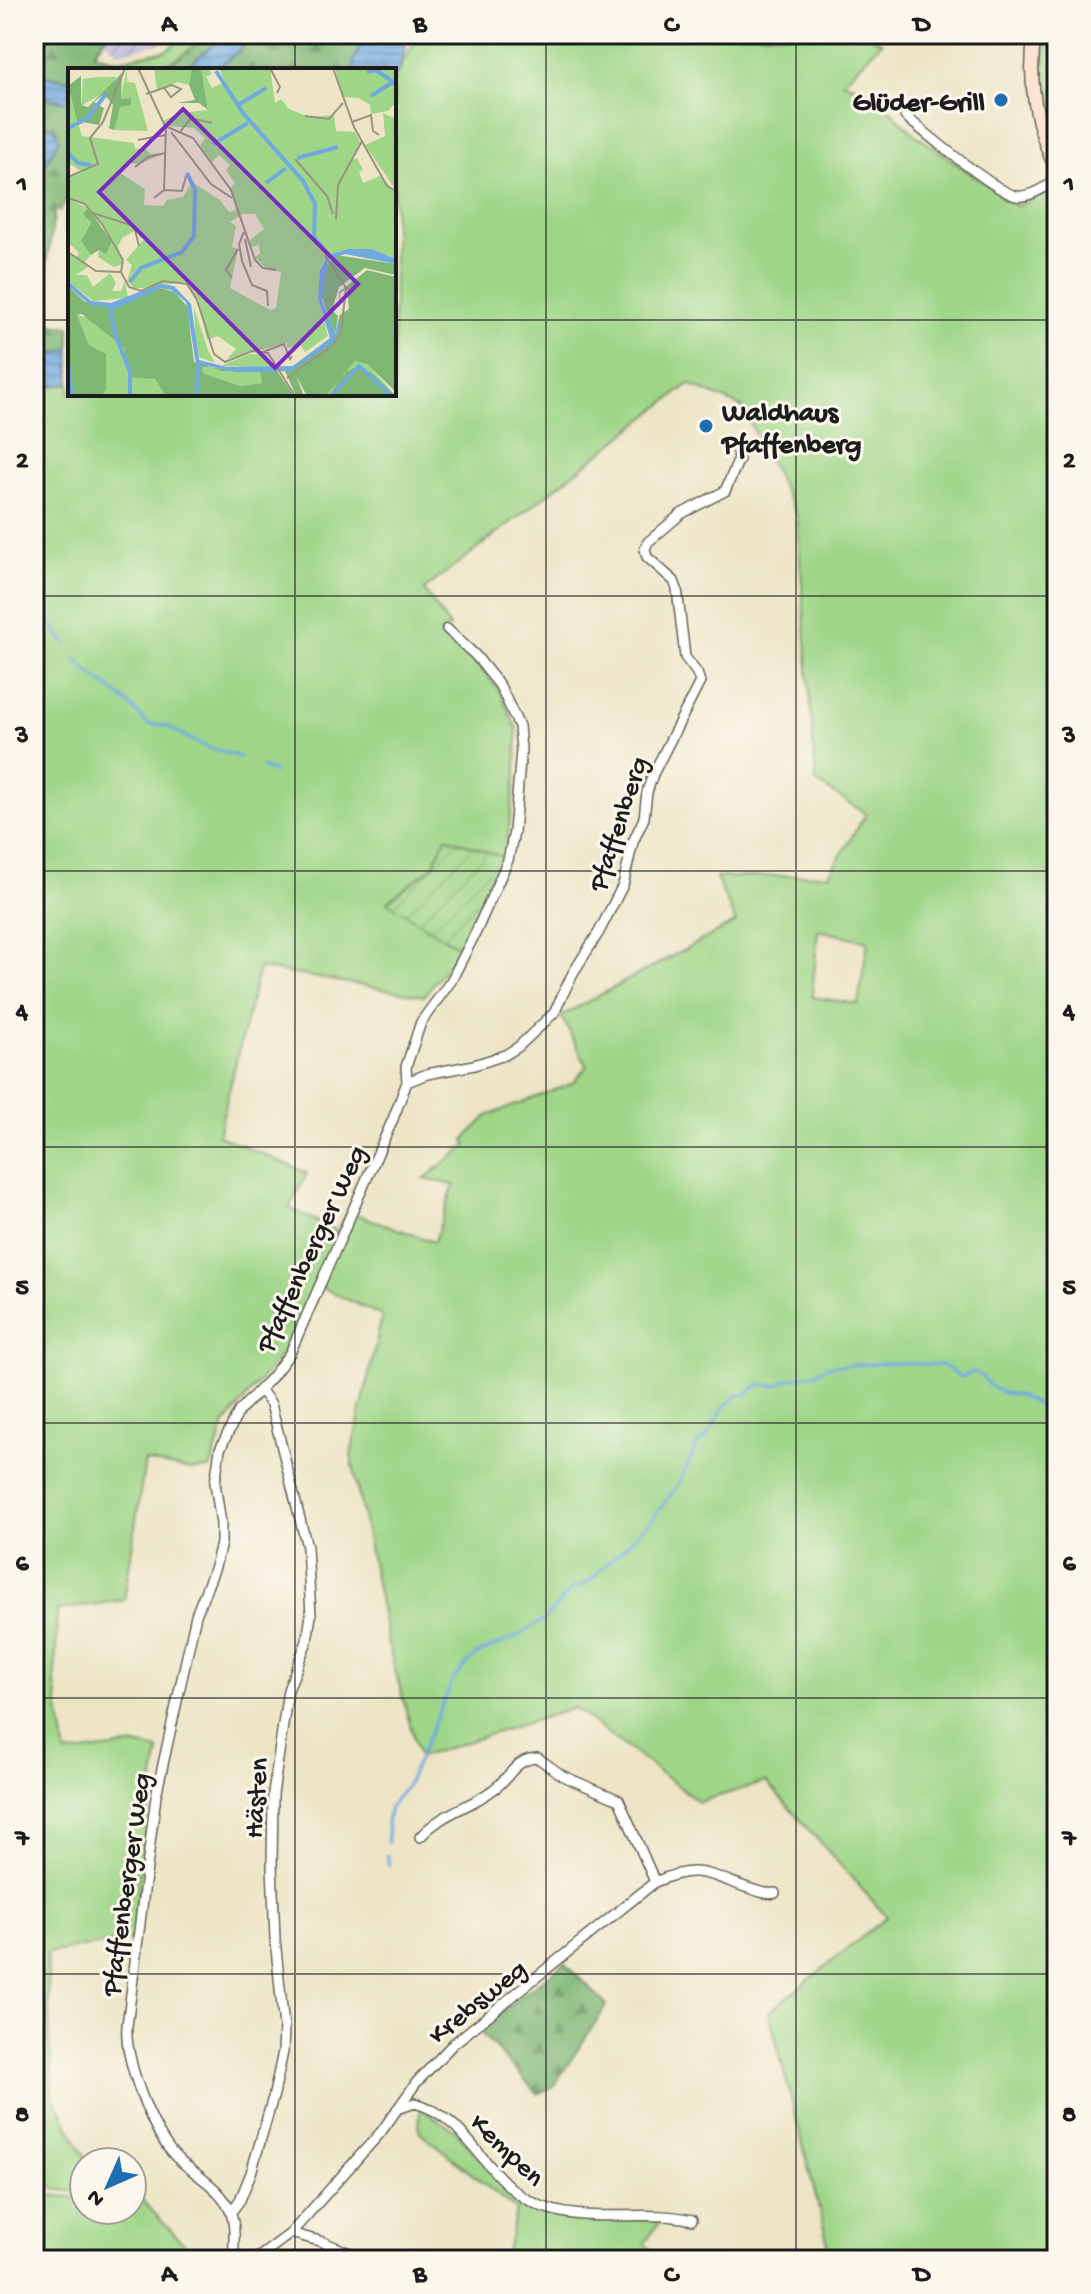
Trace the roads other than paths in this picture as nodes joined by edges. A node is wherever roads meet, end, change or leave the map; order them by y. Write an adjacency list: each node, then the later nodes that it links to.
1 (1035, 34): 3 (main road)
2 (905, 116): 4 (street)
3 (1057, 171)
4 (1057, 181)
5 (735, 444): 7 (street, Pfaffenberg)
6 (447, 629): 7 (street, Pfaffenberger Weg)
7 (407, 1082): 8 (street, Pfaffenberger Weg)
8 (260, 1389): 13 (street, Hästen); 13 (street, Pfaffenberger Weg)
9 (420, 1837): 10 (street)
10 (655, 1882): 11 (street, Krebsweg); 12 (street, Krebsweg)
11 (775, 1893)
12 (397, 2109): 14 (street, Kempen); 15 (street, Krebsweg)
13 (231, 2212): 16 (street)
14 (692, 2220)
15 (291, 2233): 17 (street, Krebsweg); 18 (street)
16 (233, 2260)
17 (255, 2260)
18 (367, 2260)

